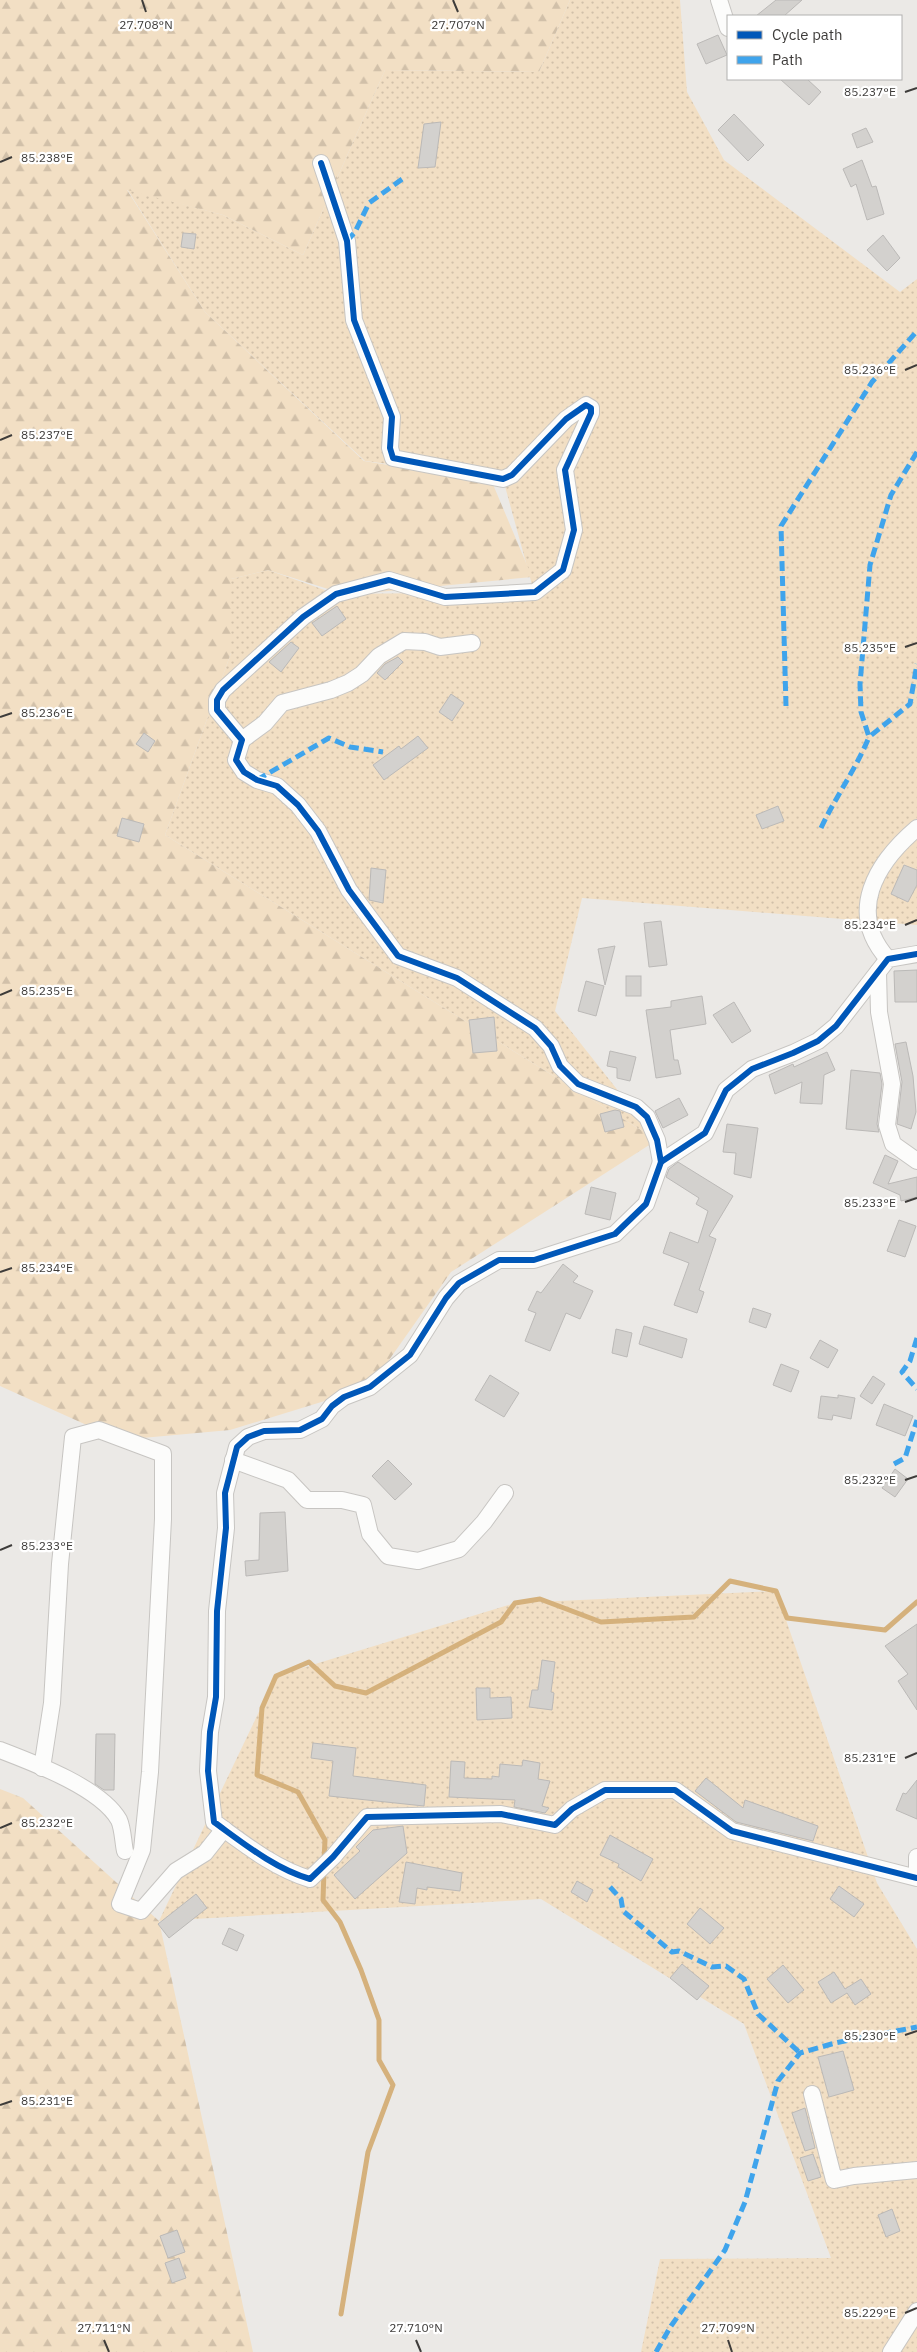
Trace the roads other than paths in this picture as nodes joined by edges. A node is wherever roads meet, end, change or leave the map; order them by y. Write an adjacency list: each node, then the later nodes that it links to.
1 (718, 0): 2 (street)
2 (727, 25)
3 (321, 164): 5 (street)
4 (472, 643): 5 (street)
5 (242, 740): 10 (street)
6 (917, 828): 8 (street)
7 (917, 954): 8 (street)
8 (883, 966): 9 (street); 10 (street)
9 (917, 1161)
10 (662, 1162): 11 (street)
11 (233, 1460): 12 (street); 15 (street)
12 (506, 1493)
13 (0, 1750): 14 (street)
14 (42, 1768): 15 (street); 16 (street)
15 (224, 1829): 18 (street)
16 (125, 1851)
17 (917, 1857): 18 (street)
18 (917, 1877)
19 (812, 2094): 20 (street)
20 (917, 2170)
21 (917, 2311): 22 (street)
22 (891, 2352)

